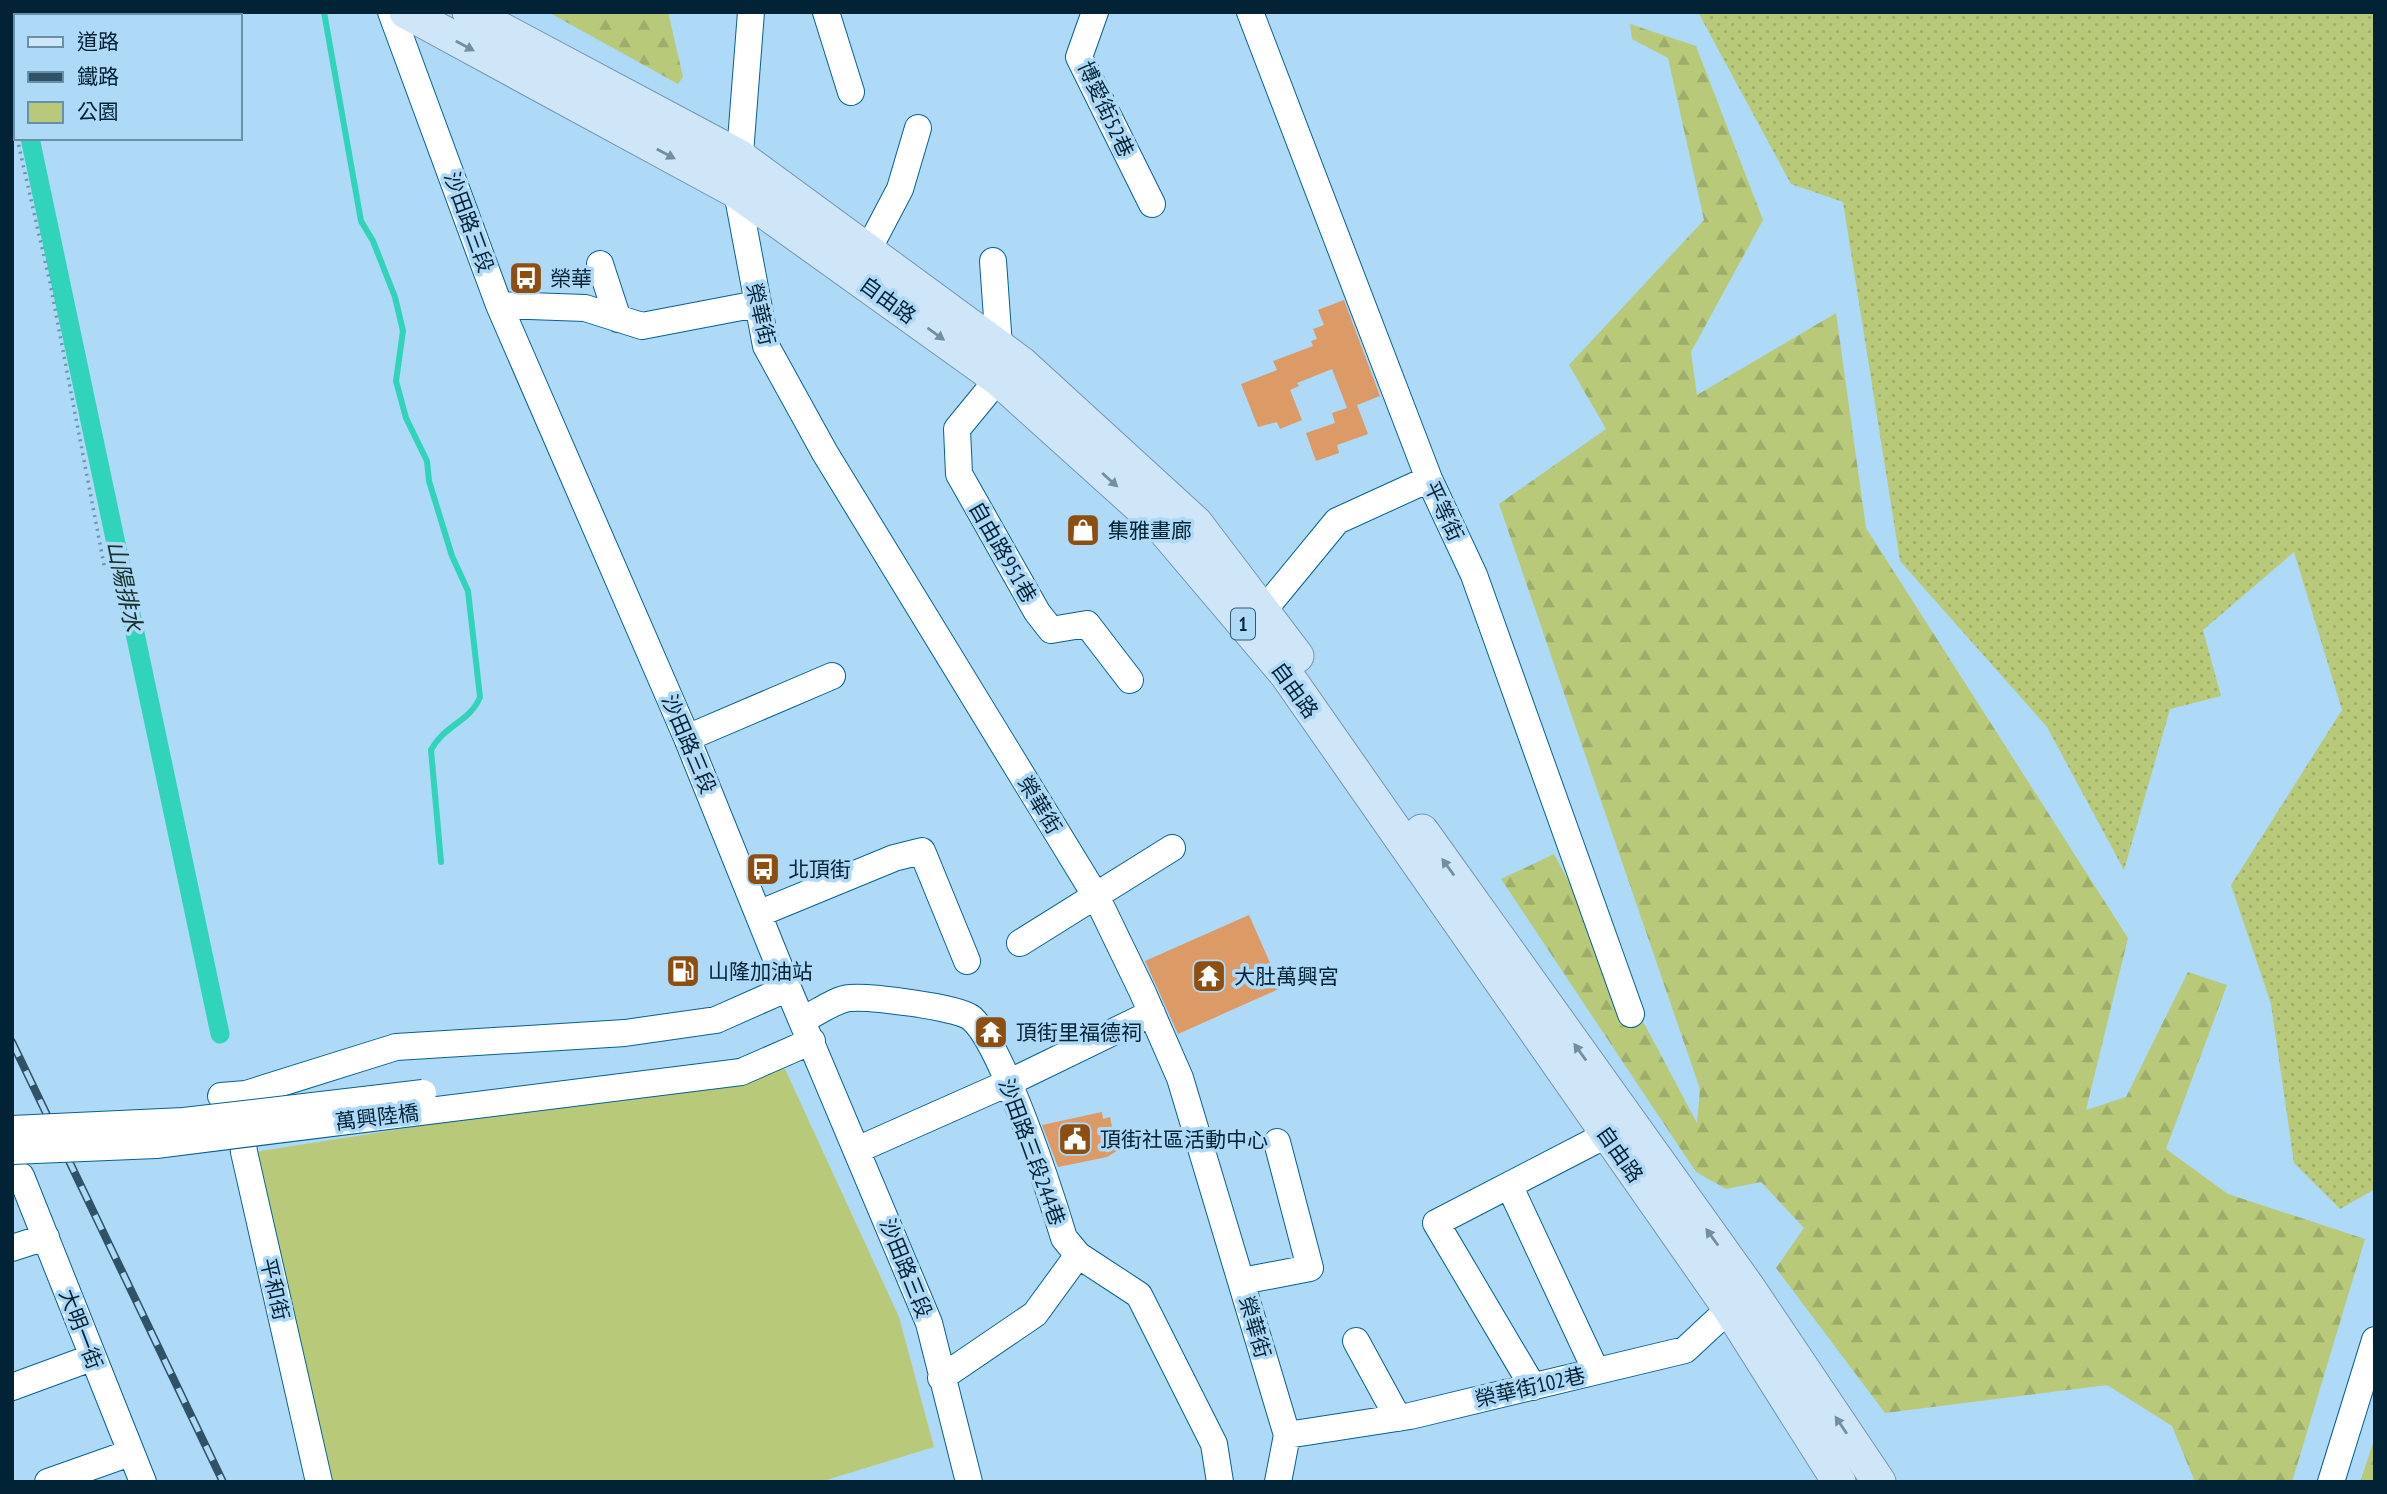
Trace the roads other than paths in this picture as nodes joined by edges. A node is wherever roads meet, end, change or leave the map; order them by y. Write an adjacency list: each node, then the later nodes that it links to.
1 (391, 12): 17 (street, 沙田路三段)
2 (406, 12): 11 (main road, 自由路 / 1, one-way to 11)
3 (468, 12): 10 (main road, 自由路 / 1)
4 (751, 12): 10 (street, 榮華街)
5 (826, 12): 8 (street)
6 (1095, 12): 12 (street, 博愛街52巷)
7 (1250, 12): 21 (street, 平等街)
8 (851, 92)
9 (918, 128): 13 (street)
10 (739, 156): 11 (street, 榮華街); 13 (main road, 自由路 / 1)
11 (737, 192): 16 (street, 榮華街); 19 (main road, 自由路 / 1, one-way to 19)
12 (1152, 204)
13 (869, 248): 19 (main road, 自由路 / 1)
14 (993, 261): 19 (street)
15 (600, 264): 18 (street)
16 (757, 304): 18 (street); 27 (street, 榮華街)
17 (499, 305): 18 (street); 25 (street, 沙田路三段)
18 (618, 318)
19 (999, 362): 20 (main road, 自由路 / 1); 24 (street, 自由路951巷)
20 (1040, 399): 22 (main road, 自由路 / 1); 38 (main road, 自由路 / 1, one-way to 38)
21 (1429, 479): 22 (street); 33 (street, 平等街)
22 (1263, 611): 47 (main road, 自由路 / 1, one-way to 22)
23 (832, 676): 25 (street)
24 (1130, 680)
25 (687, 738): 28 (street, 沙田路三段)
26 (1172, 848): 27 (street)
27 (1097, 898): 29 (street); 32 (street, 榮華街)
28 (758, 914): 30 (street); 31 (street, 沙田路三段)
29 (1020, 943)
30 (967, 961)
31 (788, 988): 34 (street, 沙田路三段); 60 (street, 平和街)
32 (1152, 1013): 36 (street); 46 (street, 榮華街)
33 (1631, 1014)
34 (807, 1031): 35 (street, 沙田路三段244巷); 36 (street, 沙田路三段244巷); 40 (street, 沙田路三段)
35 (739, 1064): 37 (street, 萬興陸橋, bridge); 41 (street, 萬興陸橋, bridge)
36 (1008, 1083): 40 (street); 45 (street, 沙田路三段244巷)
37 (12, 1129)
38 (1606, 1135): 42 (street); 47 (main road, 自由路 / 1)
39 (1277, 1142): 46 (street)
40 (857, 1150): 52 (street, 沙田路三段)
41 (15, 1168): 43 (street, 大明一街)
42 (1510, 1187): 51 (street); 54 (street)
43 (46, 1237): 44 (street); 50 (street, 大明一街)
44 (12, 1248)
45 (1079, 1255): 52 (street); 62 (street)
46 (1242, 1281): 56 (street, 榮華街)
47 (1739, 1299): 51 (street, 榮華街102巷); 64 (main road, 自由路 / 1); 65 (main road, 自由路 / 1, one-way to 47)
48 (2375, 1340): 66 (street)
49 (1356, 1341): 55 (street)
50 (91, 1358): 53 (street); 57 (street, 大明一街)
51 (1596, 1371): 54 (street, 榮華街102巷)
52 (941, 1378): 61 (street, 沙田路三段)
53 (12, 1387)
54 (1533, 1387): 55 (street, 榮華街102巷)
55 (1398, 1418): 56 (street, 榮華街102巷)
56 (1287, 1435): 63 (street, 榮華街)
57 (130, 1453): 58 (street); 59 (street, 大明一街)
58 (48, 1482)
59 (143, 1482)
60 (319, 1482)
61 (970, 1482)
62 (1220, 1482)
63 (1278, 1482)
64 (1839, 1482)
65 (1879, 1482)
66 (2331, 1482)

